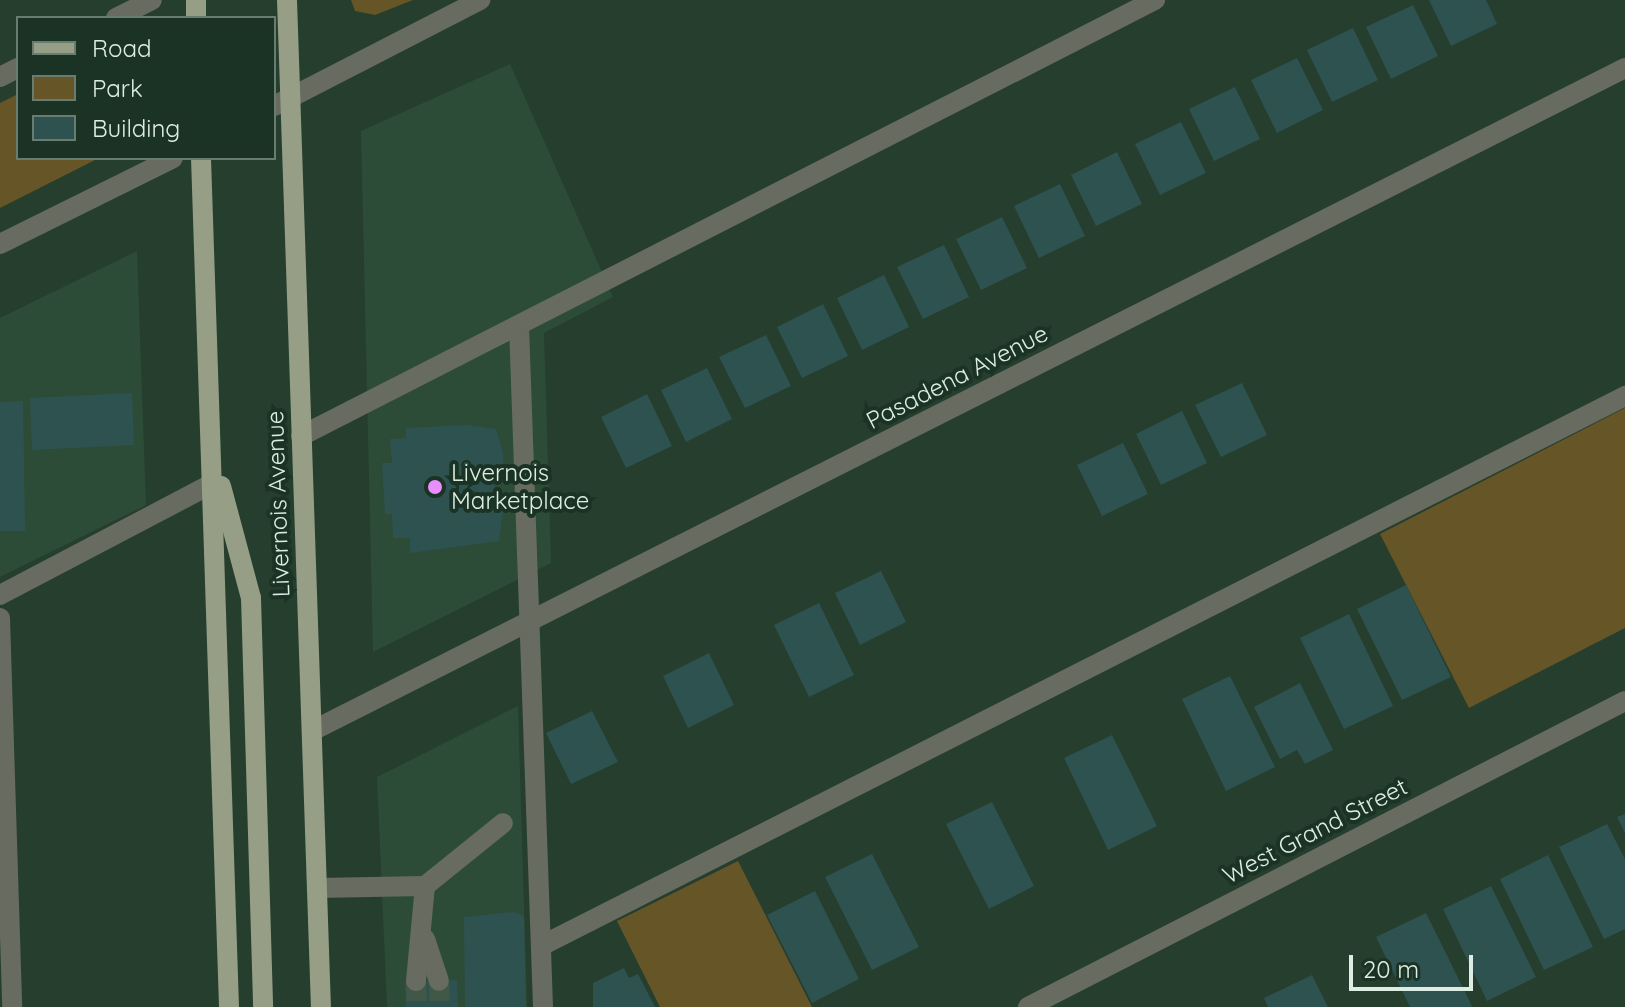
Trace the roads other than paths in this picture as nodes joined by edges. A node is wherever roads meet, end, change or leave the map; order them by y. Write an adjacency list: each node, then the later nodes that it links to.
1 (152, 0): 5 (street)
2 (287, 0): 7 (main road, Livernois Avenue)
3 (480, 0): 7 (street)
4 (1155, 0): 11 (street)
5 (120, 16)
6 (1625, 68): 18 (street, Pasadena Avenue)
7 (282, 102): 13 (main road, Livernois Avenue)
8 (169, 160): 10 (street)
9 (201, 160): 14 (main road)
10 (0, 244)
11 (519, 326): 13 (street); 18 (street)
12 (1625, 396): 25 (street)
13 (301, 436): 20 (main road, Livernois Avenue)
14 (211, 448): 15 (main road); 30 (main road)
15 (213, 483): 16 (street); 29 (main road)
16 (0, 595)
17 (0, 618): 28 (street)
18 (526, 623): 20 (street, Pasadena Avenue); 25 (street)
19 (1625, 701): 33 (street, West Grand Street)
20 (312, 731): 23 (main road, Livernois Avenue)
21 (503, 823): 22 (street)
22 (425, 886): 23 (street); 24 (street)
23 (317, 888): 31 (main road, Livernois Avenue)
24 (425, 939): 26 (street); 27 (street)
25 (541, 946): 32 (street)
26 (416, 981)
27 (439, 981)
28 (12, 1007)
29 (229, 1007)
30 (263, 1007)
31 (321, 1007)
32 (543, 1007)
33 (1028, 1007)

